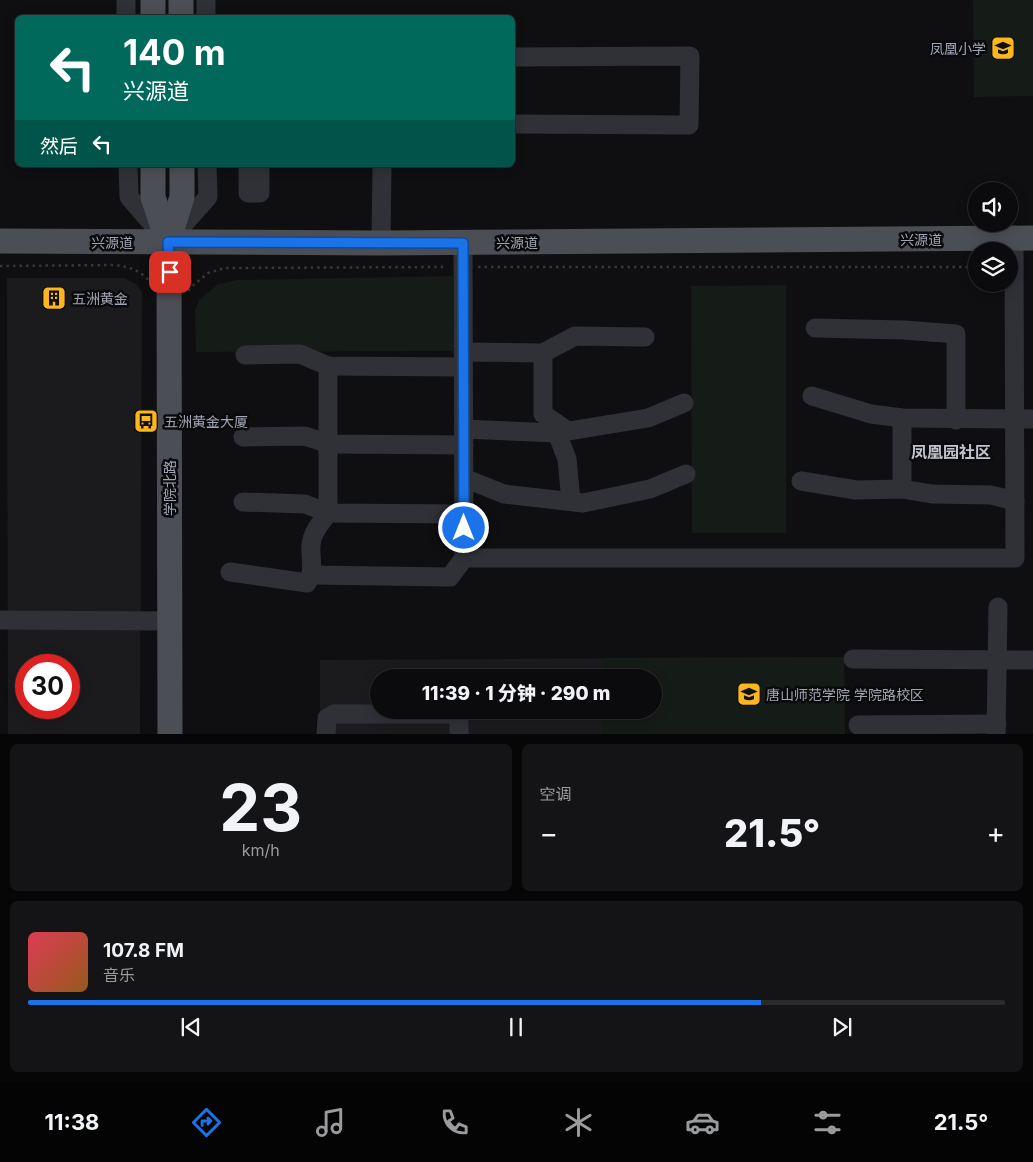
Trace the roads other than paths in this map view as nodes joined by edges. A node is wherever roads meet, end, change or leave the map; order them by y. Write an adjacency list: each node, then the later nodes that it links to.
1 (126, 0): 5 (street)
2 (153, 0): 6 (main road)
3 (181, 0): 7 (main road)
4 (206, 0): 8 (street)
5 (126, 15)
6 (153, 15)
7 (181, 15)
8 (206, 15)
9 (515, 57): 10 (street)
10 (515, 124)
11 (128, 167): 21 (street)
12 (153, 167): 21 (main road, 学院北路)
13 (182, 167): 21 (main road, 学院北路)
14 (208, 167): 21 (street)
15 (248, 167): 16 (street)
16 (260, 167)
17 (382, 167): 19 (street)
18 (0, 241): 21 (main road, 兴源道)
19 (381, 243): 21 (main road, 兴源道); 24 (main road, 兴源道)
20 (1020, 246): 24 (main road, 兴源道); 34 (street)
21 (169, 248): 23 (main road, 兴源道); 24 (main road, 兴源道); 55 (main road, 学院北路)
22 (968, 252): 24 (main road, 兴源道)
23 (0, 255)
24 (463, 255): 29 (street)
25 (815, 328): 36 (street)
26 (645, 337): 27 (street)
27 (543, 353): 29 (street); 37 (street)
28 (245, 355): 30 (street)
29 (463, 360): 30 (street); 39 (street)
30 (328, 366): 40 (street)
31 (812, 396): 33 (street)
32 (684, 403): 37 (street)
33 (902, 418): 36 (street); 44 (street)
34 (1013, 419): 35 (street); 36 (street); 46 (street)
35 (1033, 419)
36 (956, 420)
37 (562, 432): 39 (street); 45 (street)
38 (243, 437): 40 (street)
39 (464, 437): 40 (street); 42 (street)
40 (329, 444): 48 (street)
41 (686, 474): 45 (street)
42 (464, 478): 45 (street); 49 (street)
43 (801, 481): 44 (street)
44 (902, 489): 46 (street)
45 (571, 501)
46 (1015, 501): 50 (street)
47 (243, 502): 48 (street)
48 (328, 513): 49 (street); 52 (street)
49 (463, 514): 50 (street)
50 (464, 558): 52 (street)
51 (230, 572): 52 (street)
52 (312, 575)
53 (998, 607): 57 (street)
54 (0, 620): 55 (street)
55 (169, 621): 64 (main road, 学院北路)
56 (853, 659): 57 (street)
57 (997, 660): 58 (street); 63 (street)
58 (1033, 660)
59 (370, 714): 65 (street)
60 (459, 719): 66 (street)
61 (467, 719): 67 (street)
62 (858, 725): 63 (street)
63 (996, 729)
64 (170, 734)
65 (326, 734)
66 (459, 734)
67 (467, 734)

